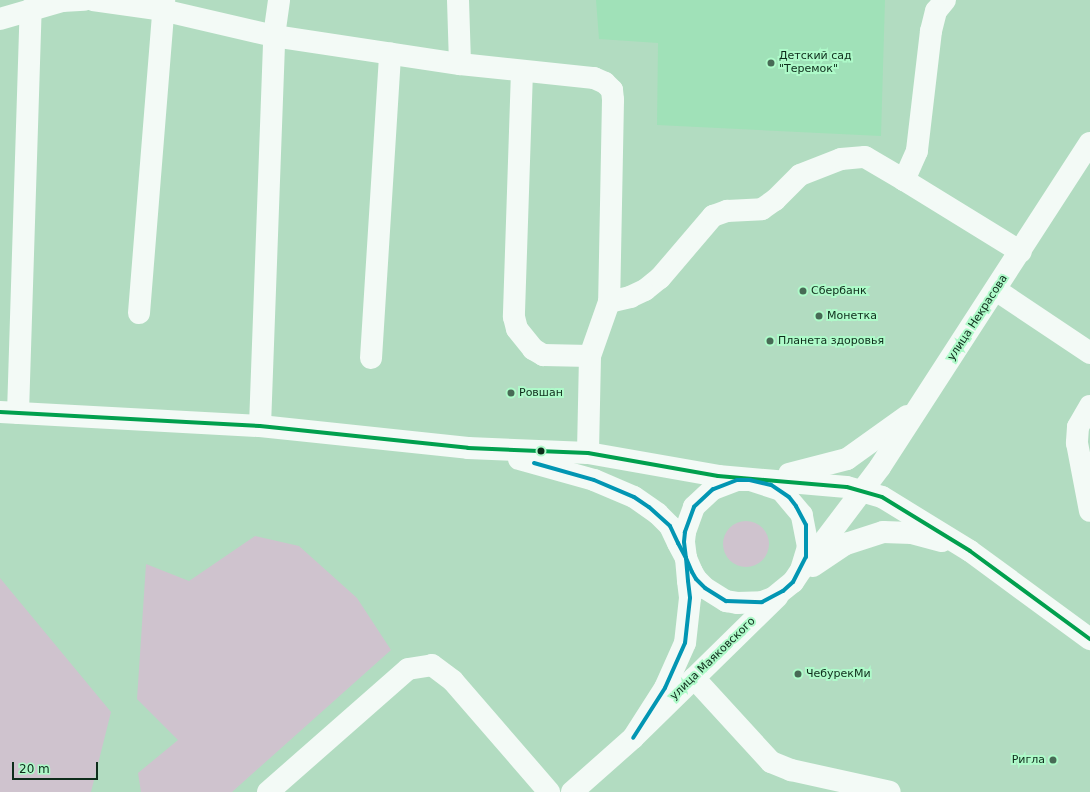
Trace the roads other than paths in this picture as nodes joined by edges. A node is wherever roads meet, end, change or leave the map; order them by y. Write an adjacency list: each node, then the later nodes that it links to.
1 (84, 0): 7 (street)
2 (94, 0): 6 (street)
3 (279, 0): 9 (street)
4 (458, 0): 11 (street)
5 (945, 0): 14 (street)
6 (163, 5): 9 (street); 18 (street)
7 (31, 9): 8 (street); 24 (street)
8 (0, 19)
9 (274, 36): 10 (street); 25 (street)
10 (390, 54): 11 (street); 21 (street)
11 (460, 64): 12 (street)
12 (522, 71): 17 (street); 20 (street)
13 (1090, 143): 15 (street, улица Некрасова)
14 (904, 180): 15 (street); 17 (street)
15 (1021, 252): 16 (street, улица Некрасова)
16 (996, 290): 19 (street); 23 (street, улица Некрасова)
17 (609, 302): 20 (street)
18 (139, 313)
19 (1090, 353)
20 (590, 356): 27 (street)
21 (372, 358)
22 (1090, 406): 30 (street)
23 (919, 407): 28 (street); 29 (street, улица Некрасова)
24 (9, 413): 25 (street)
25 (260, 426): 26 (street)
26 (468, 448): 27 (street); 32 (street)
27 (588, 453): 28 (street)
28 (750, 480): 29 (street); 32 (street); 33 (street)
29 (862, 491): 31 (street); 33 (street, улица Некрасова)
30 (1090, 511)
31 (970, 550): 33 (street); 34 (street)
32 (686, 558): 33 (street); 36 (street)
33 (793, 581): 35 (street, улица Маяковского)
34 (1090, 639)
35 (694, 678): 36 (street, улица Маяковского); 40 (street)
36 (633, 738): 39 (street, улица Маяковского)
37 (268, 792): 38 (street)
38 (549, 792)
39 (572, 792)
40 (890, 792)

